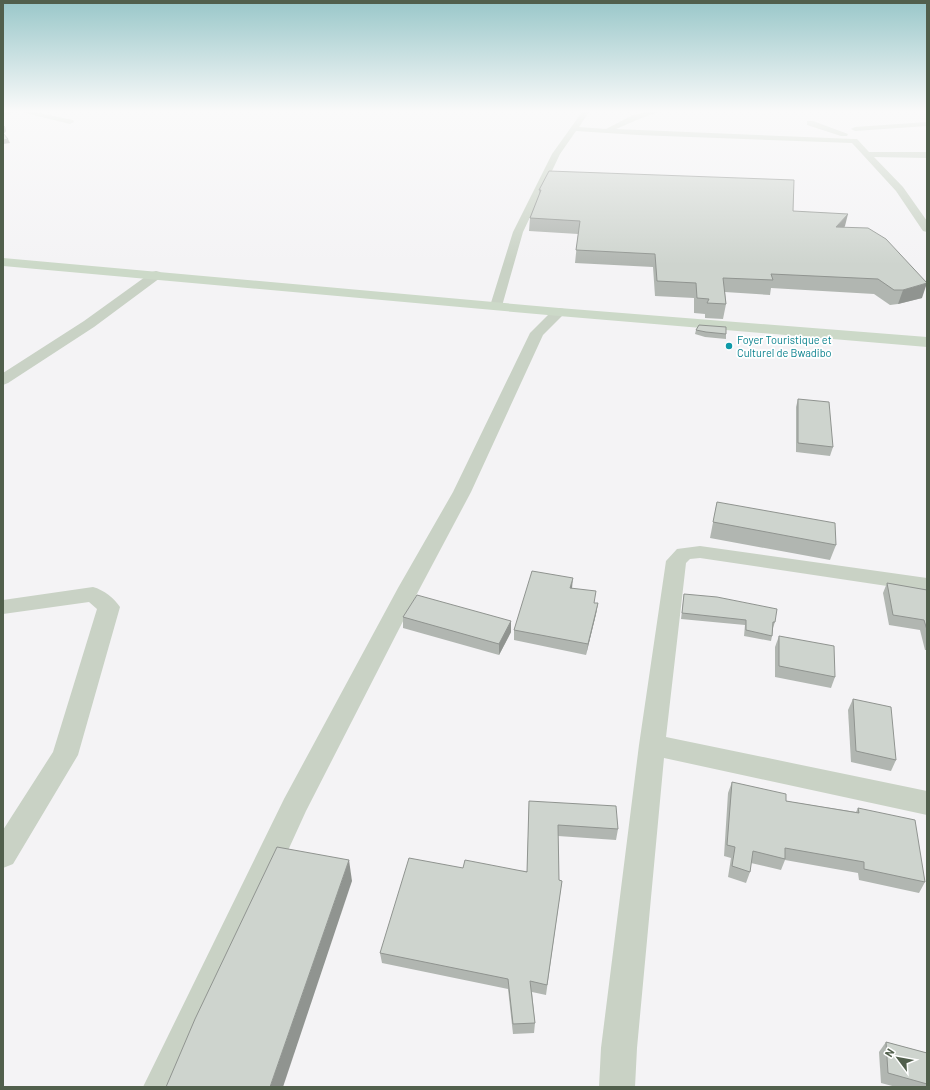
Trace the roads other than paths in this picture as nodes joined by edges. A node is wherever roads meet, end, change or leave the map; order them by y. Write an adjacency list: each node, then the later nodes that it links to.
1 (552, 163): 6 (street)
2 (875, 163): 3 (street)
3 (927, 229)
4 (3, 262): 5 (main road)
5 (156, 275): 6 (main road); 9 (street)
6 (496, 306): 7 (main road)
7 (559, 312): 8 (main road); 15 (street)
8 (927, 342)
9 (3, 380)
10 (927, 585): 12 (street)
11 (3, 607): 14 (street)
12 (652, 745): 13 (street); 16 (street)
13 (927, 803)
14 (3, 855)
15 (161, 1087)
16 (617, 1087)

